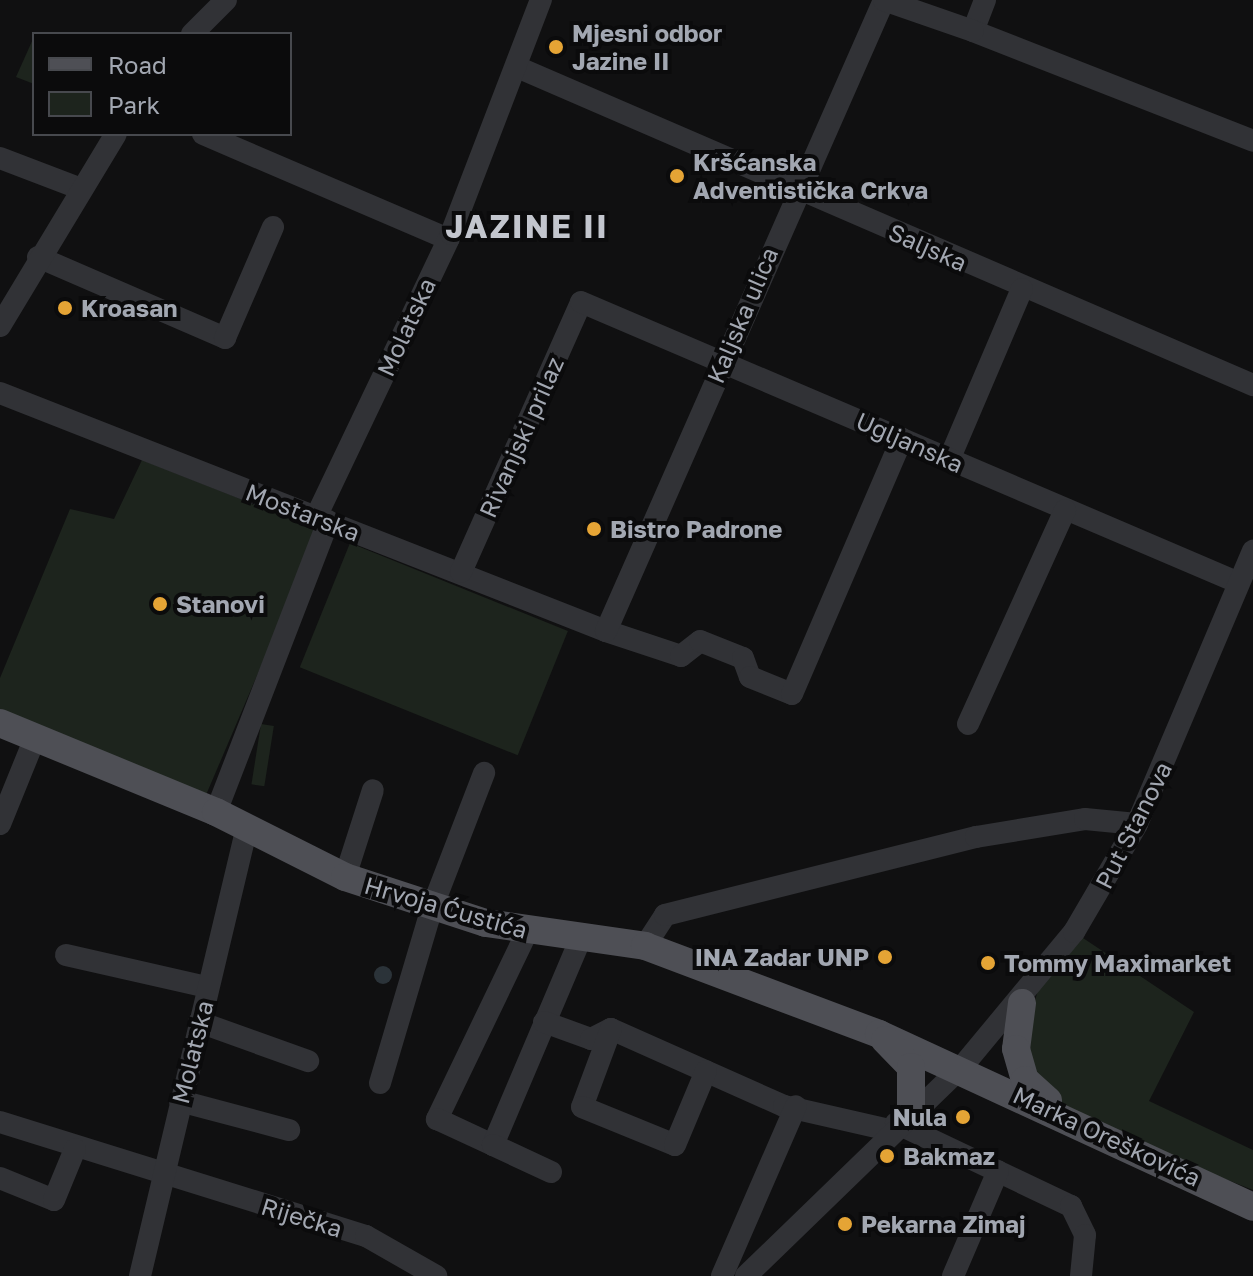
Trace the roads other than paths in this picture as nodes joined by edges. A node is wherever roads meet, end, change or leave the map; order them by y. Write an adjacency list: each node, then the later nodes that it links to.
1 (226, 0): 6 (street)
2 (541, 0): 7 (street, Molatska)
3 (884, 0): 5 (street); 13 (street, Kaljska ulica)
4 (985, 0): 5 (street)
5 (973, 31): 10 (street)
6 (194, 32)
7 (517, 67): 13 (street, Saljska); 15 (street, Molatska)
8 (115, 136): 12 (street)
9 (208, 136): 15 (street)
10 (1253, 141)
11 (0, 158): 12 (street)
12 (81, 189): 16 (street)
13 (797, 189): 17 (street, Saljska); 20 (street, Kaljska ulica)
14 (273, 227): 16 (street)
15 (448, 239): 26 (street, Molatska)
16 (38, 257): 19 (street)
17 (1022, 289): 21 (street, Saljska); 24 (street)
18 (581, 302): 20 (street, Ugljanska); 28 (street, Rivanjski prilaz)
19 (0, 326)
20 (722, 361): 23 (street, Ugljanska); 30 (street, Kaljska ulica)
21 (1253, 385)
22 (0, 393): 26 (street, Mostarska)
23 (902, 439): 24 (street, Ugljanska); 30 (street, Mostarska)
24 (949, 460): 25 (street, Ugljanska)
25 (1065, 510): 29 (street, Ugljanska); 32 (street)
26 (322, 519): 28 (street, Mostarska); 36 (street, Molatska)
27 (1253, 551): 29 (street, Put Stanova)
28 (461, 572): 30 (street, Mostarska)
29 (1239, 583): 38 (street, Put Stanova)
30 (606, 631)
31 (0, 723): 33 (main road, Hrvoja Ćustića)
32 (968, 724)
33 (35, 738): 36 (main road, Hrvoja Ćustića); 37 (street)
34 (484, 773): 41 (street)
35 (373, 790): 40 (street)
36 (220, 802): 39 (main road, Hrvoja Ćustića)
37 (0, 824)
38 (1137, 824): 44 (street); 47 (street, Put Stanova)
39 (247, 828): 40 (main road, Hrvoja Ćustića); 46 (street, Molatska)
40 (345, 877): 41 (main road, Hrvoja Ćustića)
41 (432, 908): 42 (main road, Hrvoja Ćustića); 55 (street)
42 (527, 932): 43 (main road, Hrvoja Ćustića); 62 (street)
43 (582, 935): 44 (main road, Hrvoja Ćustića); 49 (street)
44 (645, 946): 51 (main road)
45 (66, 955): 46 (street)
46 (207, 987): 48 (street, Molatska)
47 (1022, 1003): 53 (street, Put Stanova); 58 (main road)
48 (199, 1022): 52 (street); 56 (street, Molatska)
49 (544, 1022): 50 (street); 62 (street)
50 (611, 1029): 54 (street); 54 (street)
51 (879, 1034): 53 (main road); 59 (main road)
52 (308, 1061)
53 (961, 1068): 58 (main road, Marka Oreškovića); 59 (street, Put Stanova)
54 (706, 1071): 57 (street)
55 (380, 1083)
56 (180, 1101): 61 (street); 66 (street, Molatska)
57 (796, 1106): 59 (street); 71 (street)
58 (1071, 1118): 68 (main road, Marka Oreškovića)
59 (899, 1120): 64 (street); 72 (street, Put Stanova)
60 (0, 1122): 63 (street, Riječka)
61 (289, 1130)
62 (493, 1145): 65 (street)
63 (75, 1149): 66 (street, Riječka); 67 (street)
64 (998, 1171): 73 (street); 74 (street)
65 (551, 1172)
66 (161, 1176): 69 (street, Molatska); 70 (street, Riječka)
67 (0, 1178)
68 (1253, 1207)
69 (140, 1276)
70 (436, 1276)
71 (722, 1276)
72 (746, 1276)
73 (953, 1276)
74 (1081, 1276)

